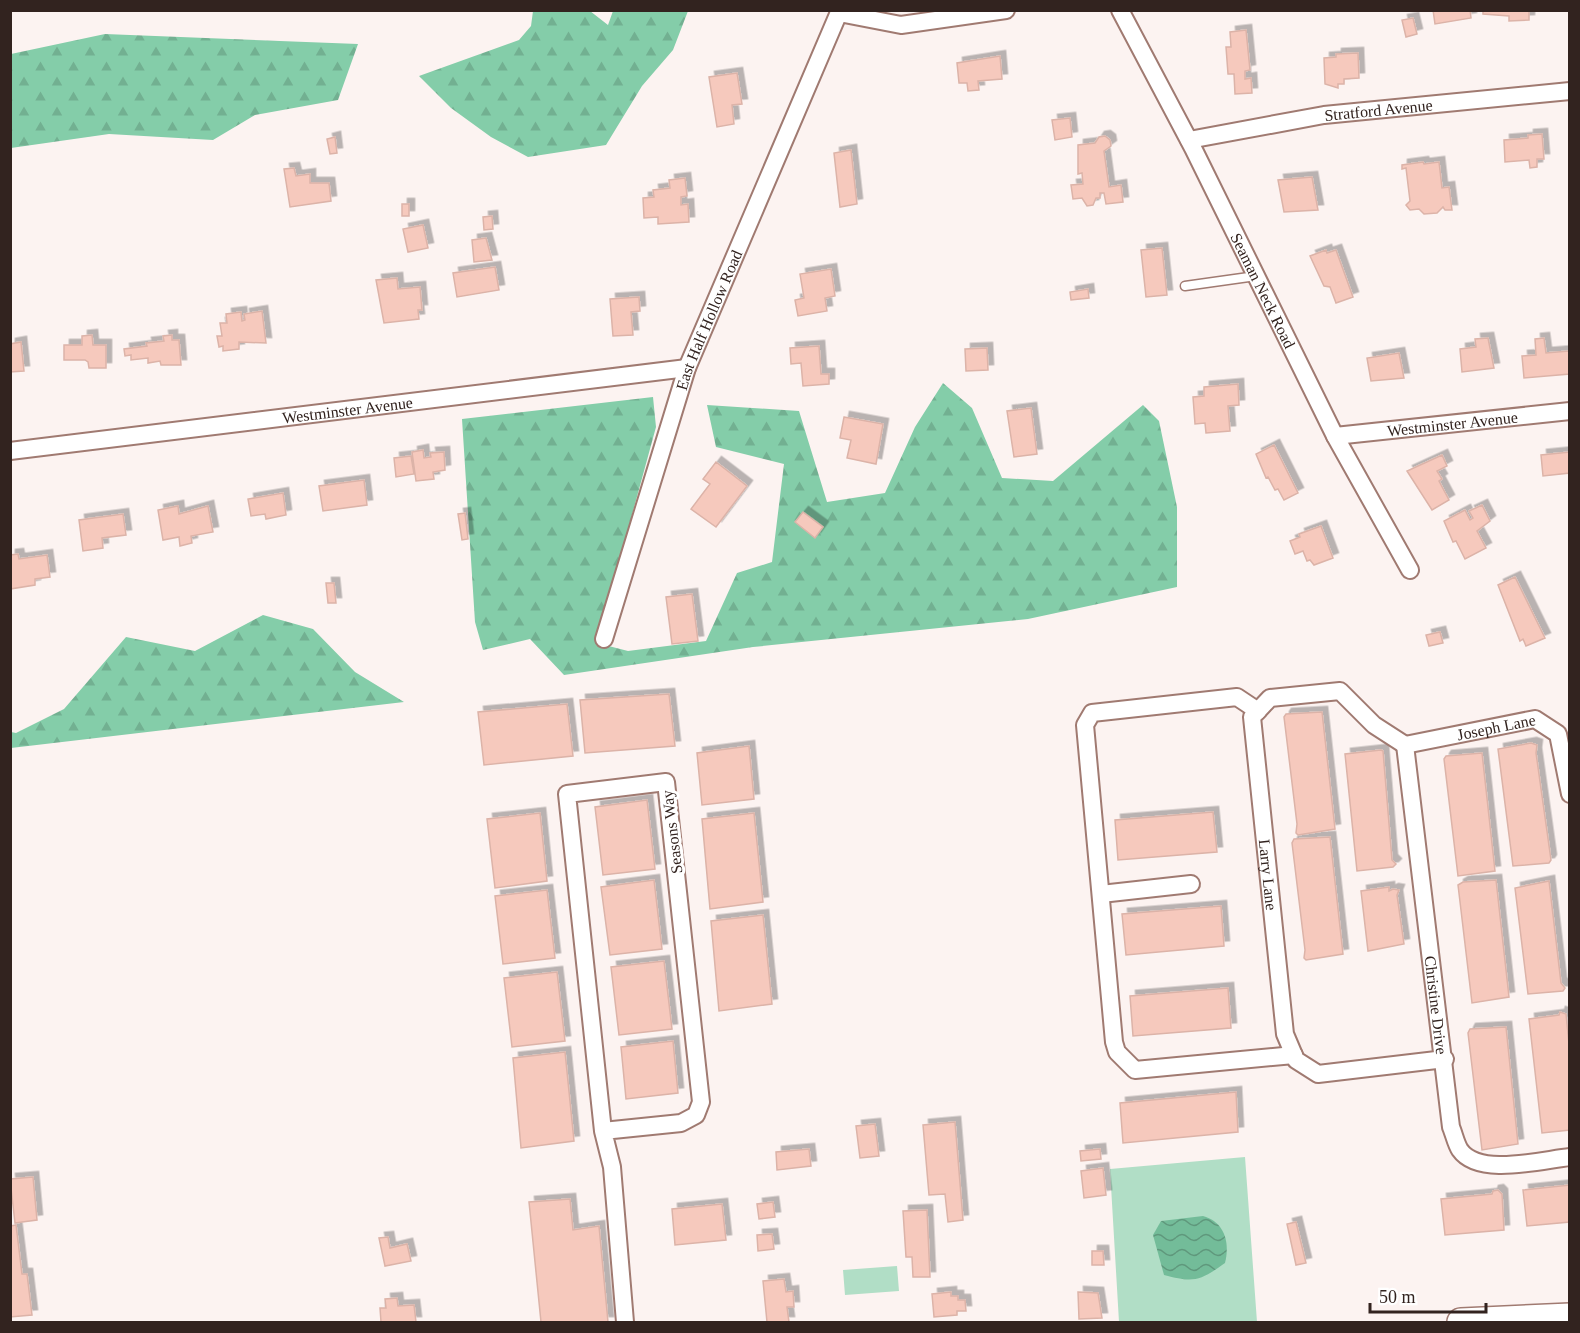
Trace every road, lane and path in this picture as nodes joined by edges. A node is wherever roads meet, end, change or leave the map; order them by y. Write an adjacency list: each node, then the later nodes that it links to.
1 (1006, 10): 3 (street)
2 (1120, 10): 5 (street, Seaman Neck Road)
3 (840, 12): 8 (street, East Half Hollow Road)
4 (1569, 91): 5 (street, Stratford Avenue)
5 (1189, 140): 6 (street, Seaman Neck Road)
6 (1256, 276): 7 (lane); 10 (street, Seaman Neck Road)
7 (1185, 286)
8 (687, 368): 11 (street, Westminster Avenue); 13 (street, East Half Hollow Road)
9 (1569, 411): 10 (street, Westminster Avenue)
10 (1335, 436): 12 (street, Seaman Neck Road)
11 (10, 451)
12 (1410, 570)
13 (604, 639)
14 (1258, 711): 15 (street); 18 (street); 19 (street, Larry Lane)
15 (1405, 745): 16 (street, Joseph Lane); 20 (street, Christine Drive)
16 (1569, 794)
17 (1191, 884): 18 (street)
18 (1101, 894): 19 (street)
19 (1293, 1055): 20 (street)
20 (1445, 1059): 22 (street, Christine Drive)
21 (603, 1131): 21 (street, Seasons Way); 24 (street, Seasons Way)
22 (1569, 1157)
23 (1565, 1312): 25 (main road)
24 (625, 1323)
25 (1461, 1323)

